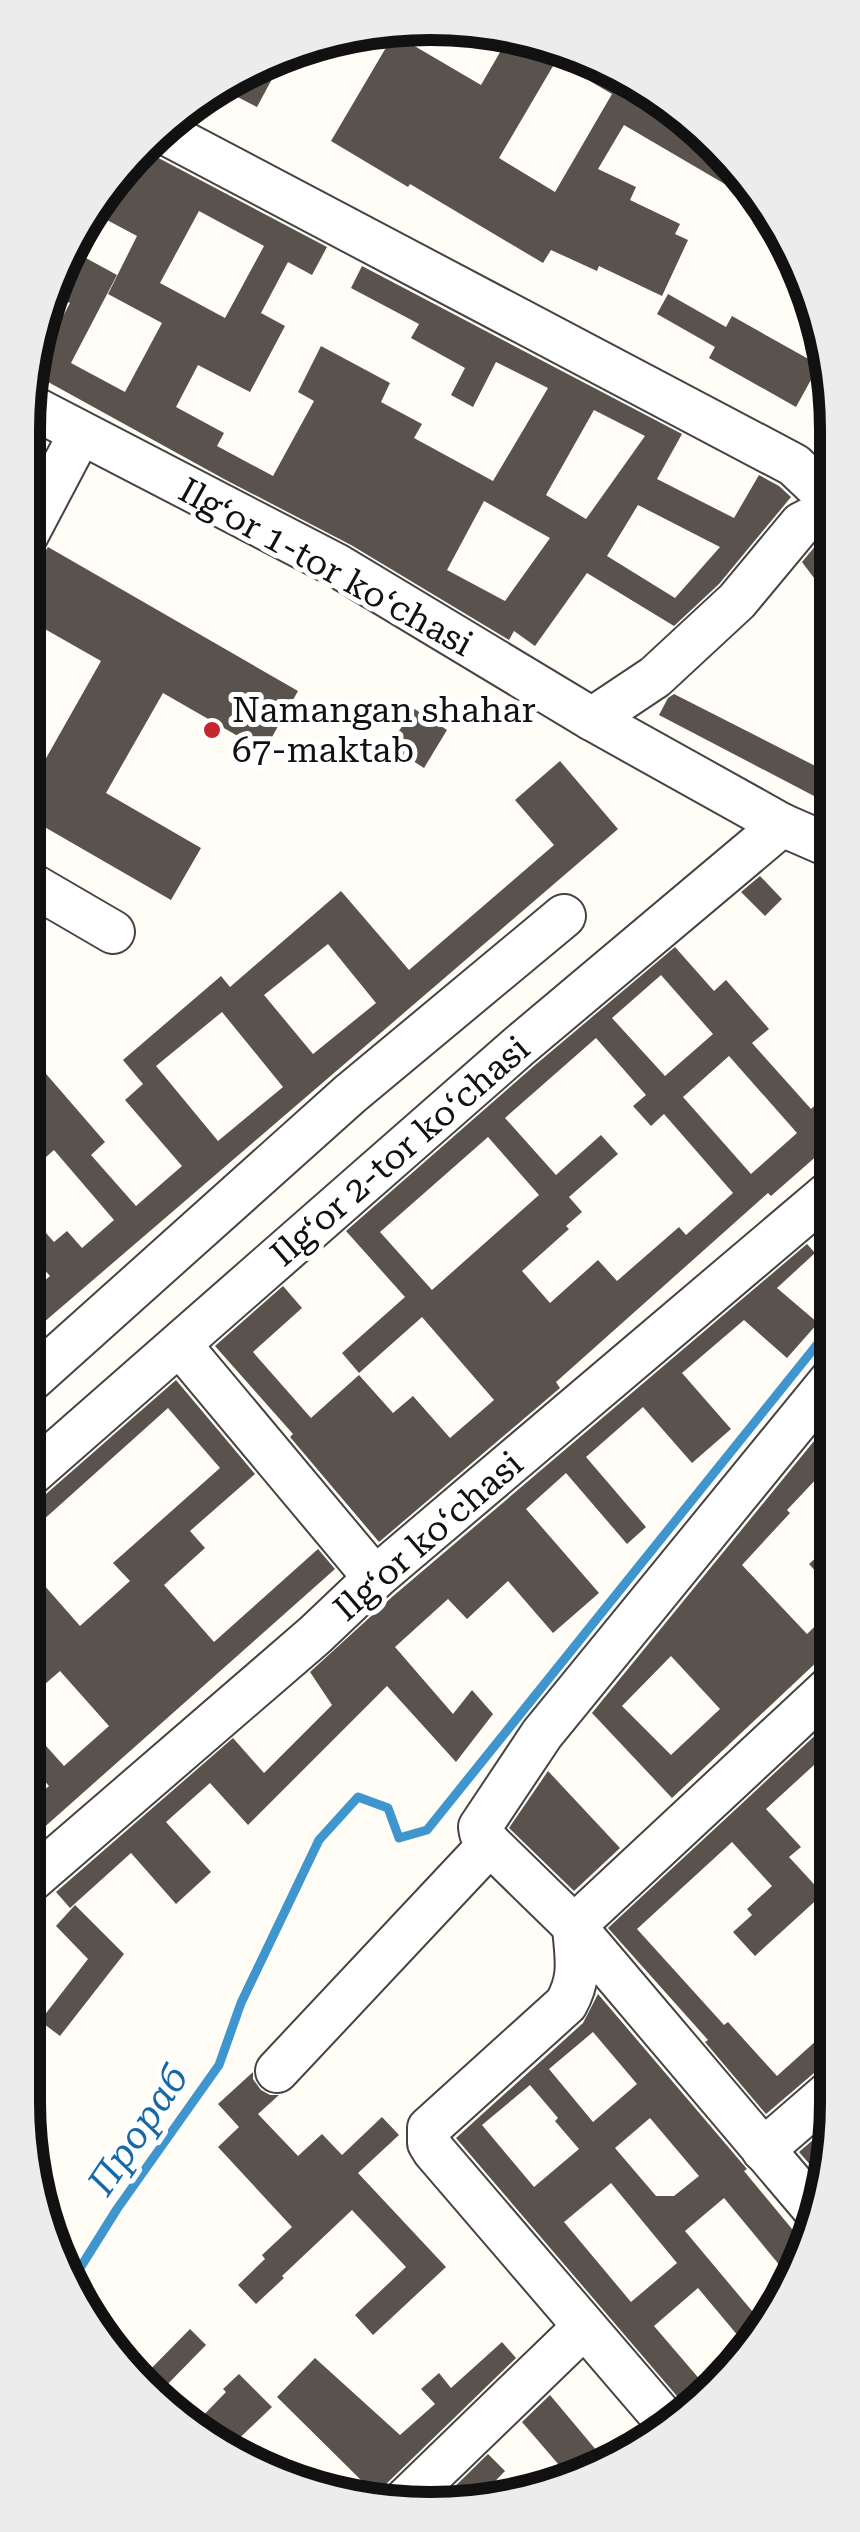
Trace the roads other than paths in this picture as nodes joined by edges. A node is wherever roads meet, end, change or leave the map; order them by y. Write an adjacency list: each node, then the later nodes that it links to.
1 (173, 137): 4 (street)
2 (41, 412): 3 (street, Ilgʻor 1-tor koʻchasi)
3 (80, 434): 5 (street); 7 (street, Ilgʻor 1-tor koʻchasi)
4 (820, 491)
5 (40, 510)
6 (820, 513): 7 (street)
7 (592, 718): 8 (street, Ilgʻor 1-tor koʻchasi)
8 (782, 825): 9 (street, Ilgʻor 1-tor koʻchasi); 14 (street, Ilgʻor 2-tor koʻchasi)
9 (820, 841)
10 (40, 889): 12 (street)
11 (564, 916): 15 (street)
12 (113, 932)
13 (820, 1200): 18 (street, Ilgʻor koʻchasi)
14 (180, 1345): 17 (street, Ilgʻor 2-tor koʻchasi); 18 (street)
15 (40, 1372)
16 (820, 1394): 20 (street)
17 (40, 1466)
18 (375, 1578): 21 (street, Ilgʻor koʻchasi)
19 (820, 1698): 22 (street)
20 (490, 1844): 22 (street); 23 (street)
21 (40, 1872)
22 (574, 1926): 25 (street); 27 (street)
23 (277, 2071)
24 (820, 2102): 25 (street)
25 (764, 2150): 26 (street)
26 (807, 2201)
27 (584, 2327): 28 (street); 29 (street)
28 (661, 2415)
29 (413, 2491)

